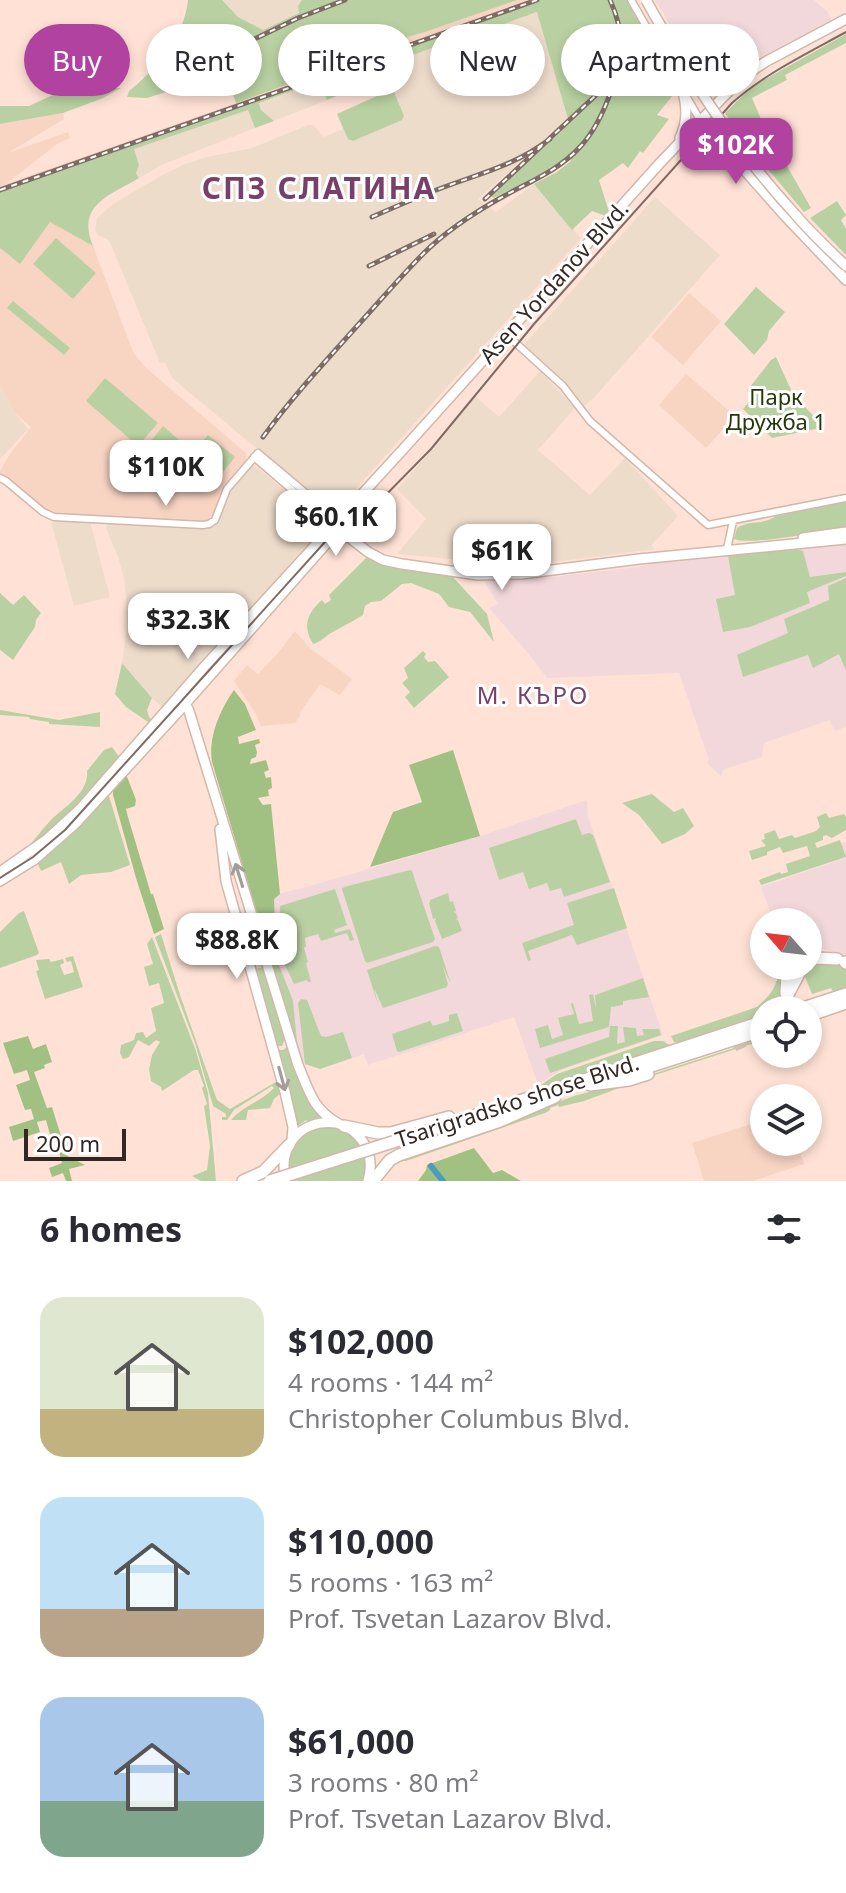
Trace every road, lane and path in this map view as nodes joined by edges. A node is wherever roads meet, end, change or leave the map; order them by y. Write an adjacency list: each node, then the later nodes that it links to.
1 (631, 0): 5 (street)
2 (646, 0): 11 (main road, bridge)
3 (652, 0): 10 (main road, bridge)
4 (846, 19): 8 (main road, Asen Yordanov Blvd.)
5 (645, 24)
6 (684, 96): 9 (main road)
7 (686, 96): 8 (street)
8 (700, 120): 9 (main road, Asen Yordanov Blvd.); 12 (main road)
9 (677, 144): 13 (main road, Asen Yordanov Blvd.)
10 (846, 260)
11 (846, 266)
12 (846, 280)
13 (507, 335): 16 (street); 17 (main road, Asen Yordanov Blvd.)
14 (0, 478): 17 (street)
15 (846, 498): 16 (street)
16 (733, 521): 21 (street)
17 (339, 525): 21 (main road); 22 (main road, Asen Yordanov Blvd.)
18 (846, 532): 20 (main road)
19 (846, 539): 20 (main road)
20 (764, 545): 21 (main road)
21 (727, 549)
22 (183, 699): 23 (main road); 24 (main road); 26 (main road)
23 (166, 725): 24 (main road); 27 (main road)
24 (194, 728): 25 (main road)
25 (218, 809): 28 (main road, one-way to 25); 29 (main road)
26 (0, 872)
27 (0, 881)
28 (256, 930): 29 (main road); 40 (main road)
29 (241, 935): 41 (main road)
30 (822, 958): 31 (highway)
31 (843, 961)
32 (787, 980): 33 (highway)
33 (795, 980)
34 (842, 994): 35 (highway)
35 (822, 1001)
36 (846, 1003): 37 (highway)
37 (822, 1011)
38 (750, 1026): 44 (highway, Tsarigradsko shose Blvd.)
39 (750, 1034): 43 (highway, Tsarigradsko shose Blvd.)
40 (288, 1036): 41 (main road); 45 (main road)
41 (271, 1041): 47 (main road, one-way to 47)
42 (734, 1046): 43 (highway)
43 (590, 1085): 44 (highway, Tsarigradsko shose Blvd.)
44 (556, 1093): 45 (highway); 46 (highway, Tsarigradsko shose Blvd.); 52 (highway)
45 (342, 1125): 47 (main road); 52 (main road)
46 (444, 1128): 49 (highway, Tsarigradsko shose Blvd., bridge); 51 (highway, Tsarigradsko shose Blvd., bridge)
47 (290, 1142): 48 (highway); 50 (main road)
48 (243, 1181)
49 (270, 1181)
50 (286, 1181)
51 (292, 1181)
52 (370, 1181)

